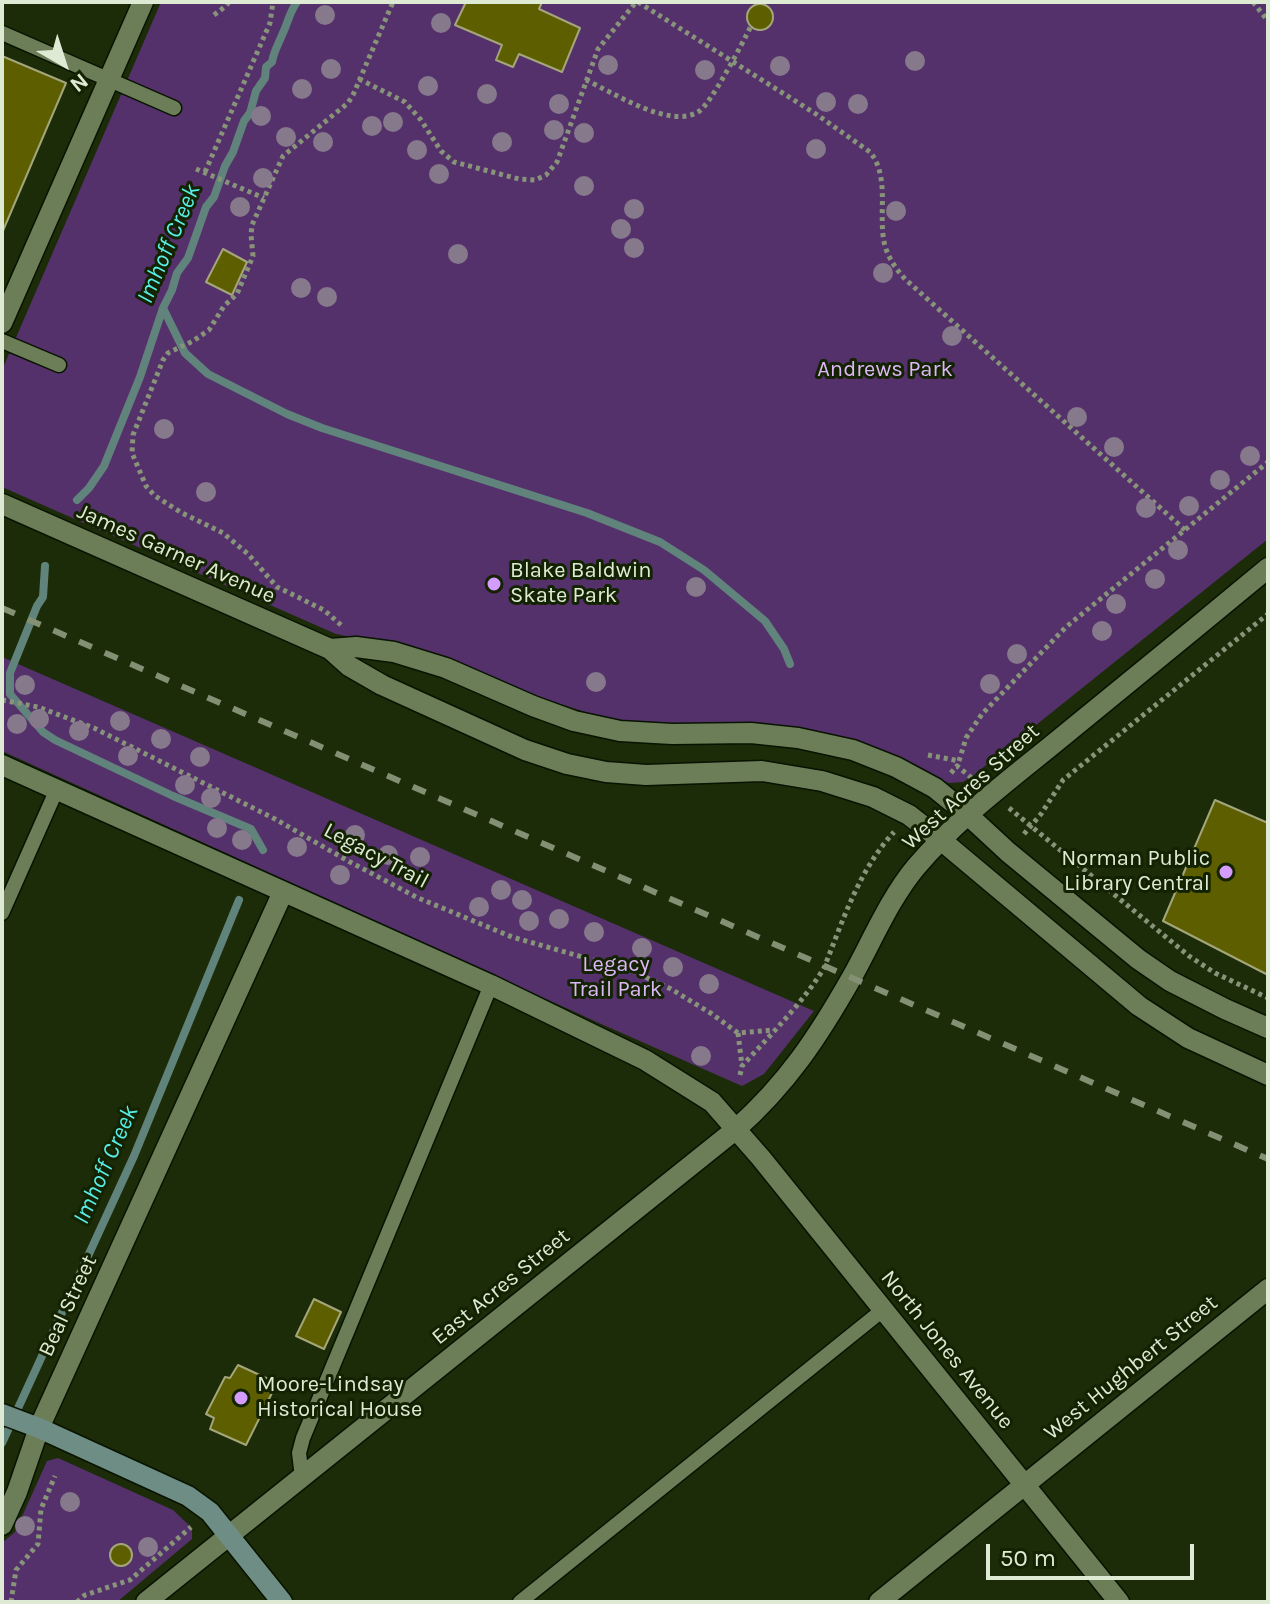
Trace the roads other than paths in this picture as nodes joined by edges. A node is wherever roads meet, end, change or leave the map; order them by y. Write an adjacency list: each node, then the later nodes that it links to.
1 (143, 2): 3 (street)
2 (2, 33): 3 (lane)
3 (109, 79): 4 (lane); 5 (street)
4 (174, 108)
5 (2, 323)
6 (2, 341): 7 (lane)
7 (59, 365)
8 (2, 504): 10 (street, James Garner Avenue)
9 (1268, 568): 13 (street, West Acres Street)
10 (330, 649): 13 (street, James Garner Avenue); 14 (street, James Garner Avenue)
11 (2, 765): 12 (street, North Jones Avenue)
12 (57, 789): 15 (street, North Jones Avenue); 16 (lane)
13 (968, 815): 14 (street, West Acres Street); 18 (street, James Garner Avenue)
14 (941, 840): 19 (street, James Garner Avenue); 20 (street, West Acres Street)
15 (283, 892): 17 (street, North Jones Avenue); 24 (street, Beal Street)
16 (2, 913)
17 (491, 985): 20 (street, North Jones Avenue); 25 (lane)
18 (1268, 1028)
19 (1268, 1075)
20 (735, 1130): 22 (street, North Jones Avenue); 25 (street, East Acres Street)
21 (1267, 1293): 26 (street, West Hughbert Street)
22 (884, 1309): 26 (street, North Jones Avenue); 31 (lane)
23 (2, 1414): 24 (street)
24 (32, 1425): 27 (street, Beal Street); 28 (street)
25 (302, 1477): 28 (street, East Acres Street)
26 (1025, 1485): 32 (street, West Hughbert Street); 33 (street, North Jones Avenue)
27 (6, 1518)
28 (229, 1535): 29 (street, East Acres Street); 30 (street)
29 (146, 1602)
30 (282, 1602)
31 (520, 1602)
32 (879, 1602)
33 (1119, 1602)

